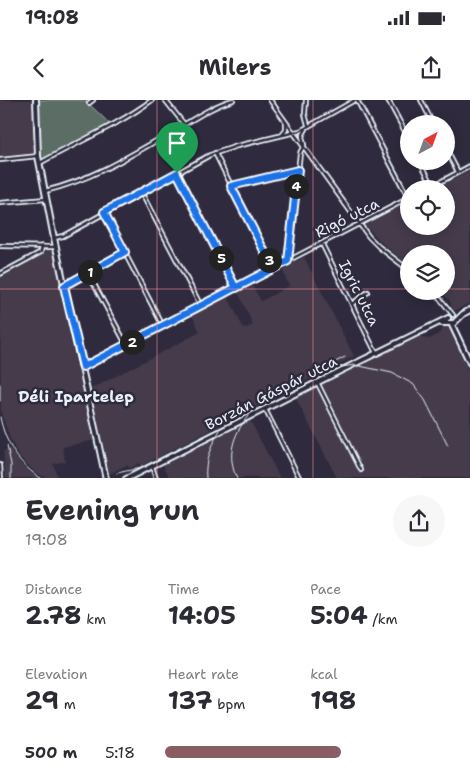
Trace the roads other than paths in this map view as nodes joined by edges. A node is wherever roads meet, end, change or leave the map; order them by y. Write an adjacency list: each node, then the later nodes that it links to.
1 (36, 100): 25 (street)
2 (93, 100): 12 (street)
3 (152, 100): 27 (street)
4 (165, 100): 18 (street)
5 (233, 100): 18 (street)
6 (270, 100): 15 (street)
7 (306, 100): 14 (street)
8 (356, 100): 11 (street); 34 (street)
9 (388, 100): 16 (street)
10 (421, 100): 13 (street)
11 (351, 101): 17 (street)
12 (89, 103)
13 (428, 115)
14 (307, 120): 17 (street); 19 (street)
15 (285, 121): 20 (street); 21 (street)
16 (400, 122)
17 (314, 123): 19 (street)
18 (184, 124): 36 (street)
19 (307, 127): 20 (street); 22 (street)
20 (294, 133): 21 (street); 22 (street)
21 (281, 136): 23 (street)
22 (305, 148): 24 (street); 24 (street); 42 (street)
23 (215, 153): 32 (street); 35 (street)
24 (300, 155): 30 (street)
25 (38, 156): 26 (street); 27 (street)
26 (0, 160)
27 (40, 164): 36 (street)
28 (455, 166): 31 (street)
29 (470, 166): 31 (street)
30 (298, 170): 35 (street); 49 (street)
31 (458, 172): 33 (street)
32 (177, 173): 37 (street); 55 (street)
33 (444, 180)
34 (400, 181)
35 (231, 186): 51 (street)
36 (45, 190): 38 (street)
37 (141, 192): 41 (street); 59 (street)
38 (47, 199): 39 (street); 43 (street)
39 (0, 203)
40 (400, 203): 42 (street, Rigó utca)
41 (104, 212): 43 (street); 48 (street)
42 (360, 224): 44 (street, Rigó utca); 50 (street)
43 (54, 238): 47 (street)
44 (322, 244): 49 (street, Rigó utca); 58 (street, Igric utca)
45 (0, 246): 46 (street)
46 (42, 246): 47 (street); 53 (street)
47 (56, 246): 54 (street)
48 (125, 252): 52 (street); 62 (street)
49 (288, 261): 51 (street, Rigó utca)
50 (400, 263)
51 (273, 268): 55 (street, Rigó utca)
52 (88, 273): 54 (street); 63 (street)
53 (0, 274)
54 (64, 286): 66 (street)
55 (236, 288): 59 (street, Rigó utca)
56 (368, 292): 58 (street)
57 (440, 300): 61 (street)
58 (352, 304): 64 (street, Igric utca)
59 (201, 306): 62 (street, Rigó utca)
60 (470, 310): 61 (street, Borzán Gáspár utca)
61 (452, 319): 64 (street, Borzán Gáspár utca); 65 (street)
62 (163, 326): 63 (street, Rigó utca)
63 (127, 344): 66 (street, Rigó utca)
64 (376, 353): 67 (street, Borzán Gáspár utca)
65 (470, 363)
66 (83, 367): 74 (street)
67 (317, 382): 68 (street, Borzán Gáspár utca); 71 (street)
68 (265, 409): 70 (street, Borzán Gáspár utca); 77 (street)
69 (0, 465): 73 (street)
70 (152, 466): 72 (street, Borzán Gáspár utca); 76 (street)
71 (361, 470)
72 (132, 477): 75 (street, Borzán Gáspár utca)
73 (2, 478)
74 (106, 478)
75 (126, 478)
76 (156, 478)
77 (300, 478)

